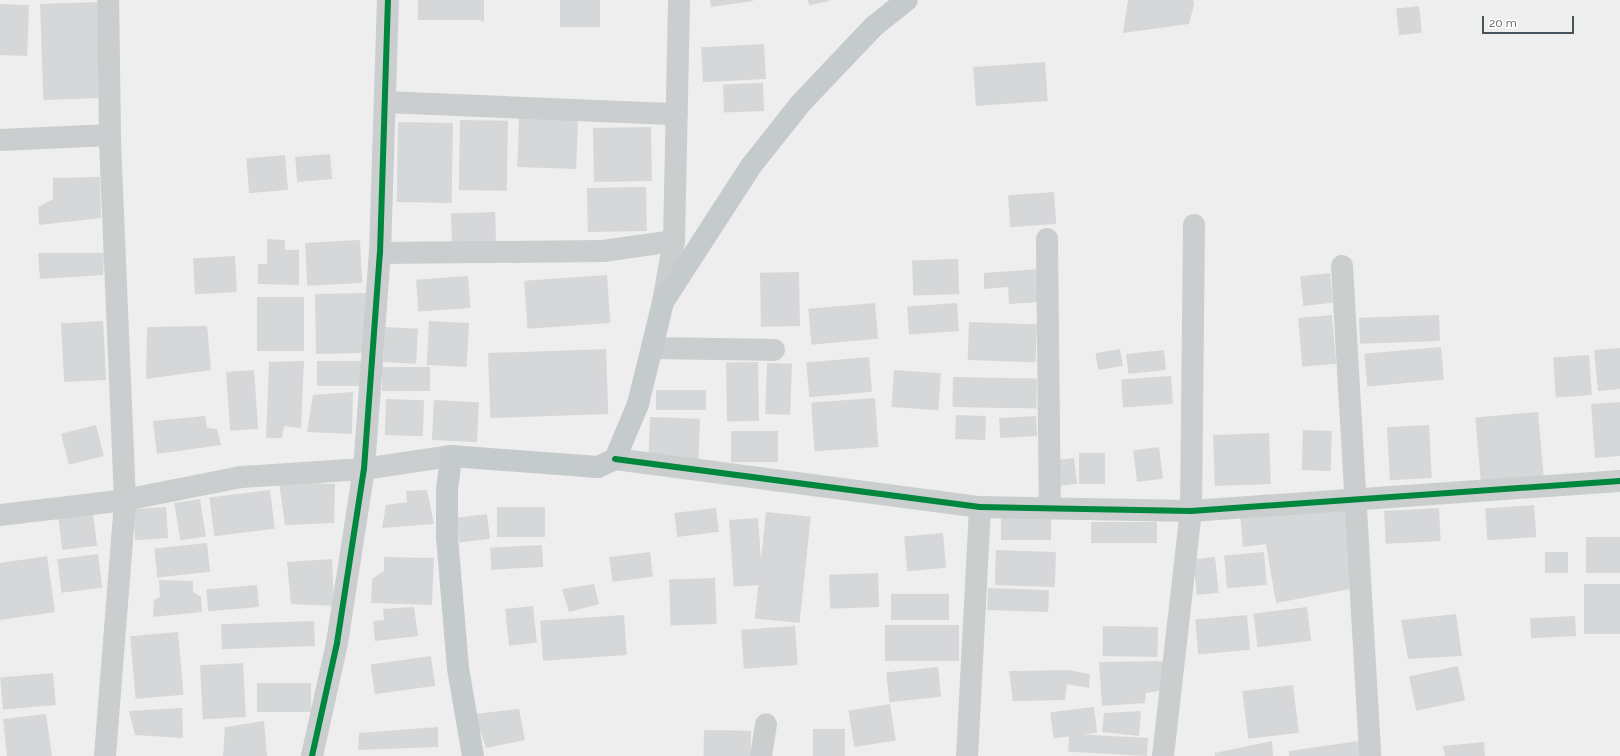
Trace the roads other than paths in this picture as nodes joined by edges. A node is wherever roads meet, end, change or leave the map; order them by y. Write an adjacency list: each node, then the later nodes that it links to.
1 (108, 0): 7 (street)
2 (388, 0): 5 (street)
3 (679, 0): 6 (street)
4 (907, 0): 14 (main road)
5 (385, 102): 6 (street); 12 (street)
6 (677, 114): 11 (street)
7 (110, 135): 8 (street); 22 (street)
8 (0, 140)
9 (1194, 225): 25 (street)
10 (1046, 239): 24 (street)
11 (674, 241): 12 (street); 14 (street)
12 (380, 253): 19 (street)
13 (1342, 266): 21 (street)
14 (663, 302): 15 (main road)
15 (652, 348): 16 (street); 18 (main road)
16 (774, 350)
17 (451, 456): 18 (main road); 19 (street); 30 (main road)
18 (615, 459): 23 (street)
19 (364, 469): 22 (street); 29 (street)
20 (1620, 481): 21 (street)
21 (1357, 498): 25 (street); 34 (street)
22 (125, 500): 26 (street); 28 (street)
23 (980, 507): 24 (street); 32 (street)
24 (1050, 508): 25 (street)
25 (1191, 510): 33 (street)
26 (0, 515)
27 (766, 724): 31 (street)
28 (105, 756)
29 (312, 756)
30 (474, 756)
31 (761, 756)
32 (967, 756)
33 (1163, 756)
34 (1370, 756)

